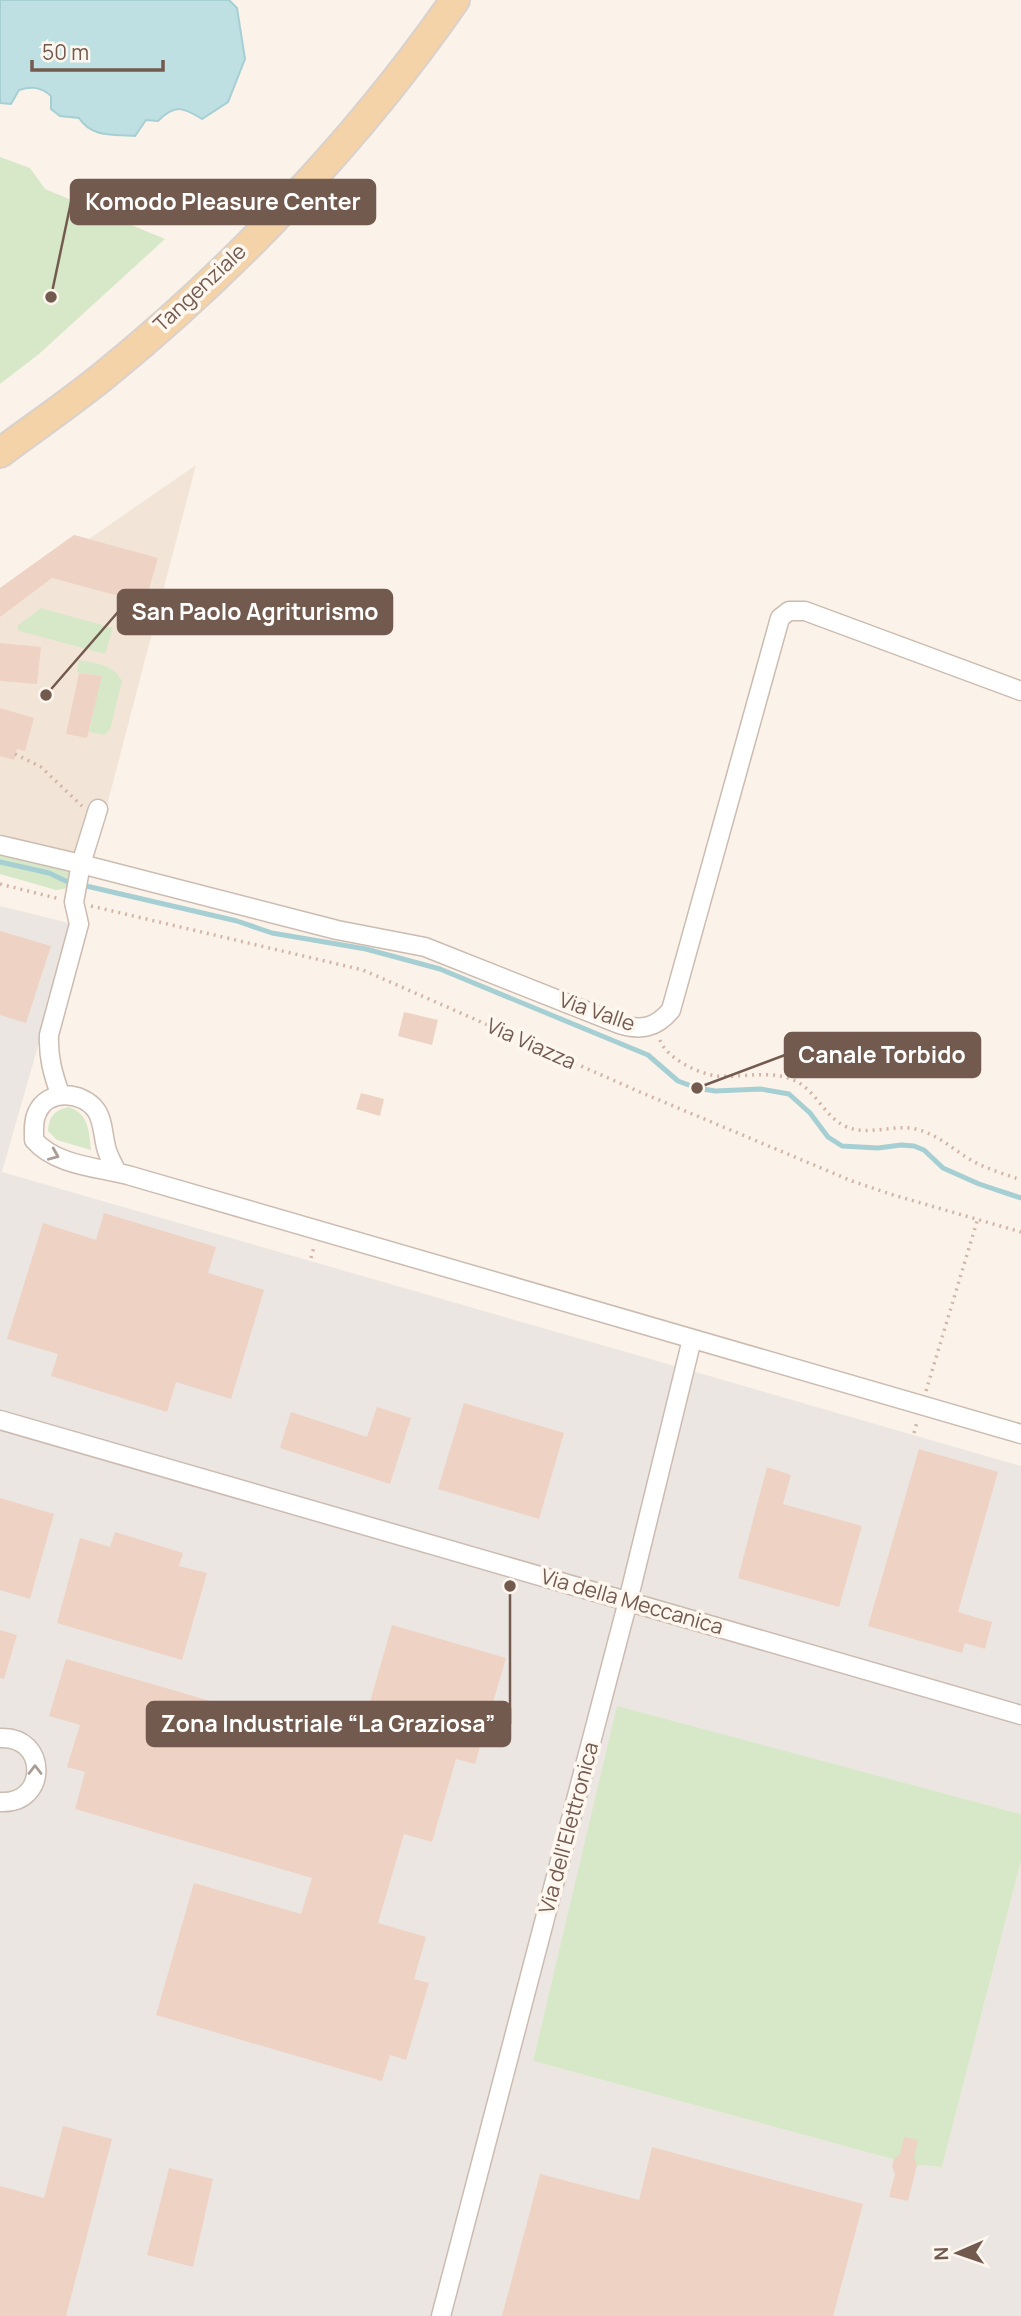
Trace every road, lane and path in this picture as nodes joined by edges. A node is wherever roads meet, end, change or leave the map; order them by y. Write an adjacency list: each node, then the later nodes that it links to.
1 (455, 0): 2 (main road, Tangenziale)
2 (0, 453)
3 (1021, 691): 10 (street, Via Valle)
4 (15, 754): 5 (path)
5 (92, 810): 7 (street)
6 (0, 845): 7 (street, Via Valle)
7 (81, 864): 9 (street); 10 (street, Via Valle)
8 (0, 884): 9 (path, Via Viazza)
9 (74, 902): 11 (street); 14 (path, Via Viazza)
10 (662, 1021): 13 (path)
11 (60, 1094): 12 (street); 12 (street, one-way to 12)
12 (117, 1172): 16 (street)
13 (1021, 1180)
14 (978, 1218): 15 (path, Via Viazza); 17 (path)
15 (1021, 1232)
16 (692, 1339): 17 (street); 20 (street, Via dell'Elettronica)
17 (922, 1405): 19 (street)
18 (0, 1420): 20 (street, Via della Meccanica)
19 (1021, 1434)
20 (628, 1601): 21 (street, Via della Meccanica); 24 (street, Via dell'Elettronica)
21 (1021, 1715)
22 (0, 1738): 23 (street, one-way to 22)
23 (0, 1802)
24 (441, 2316)

